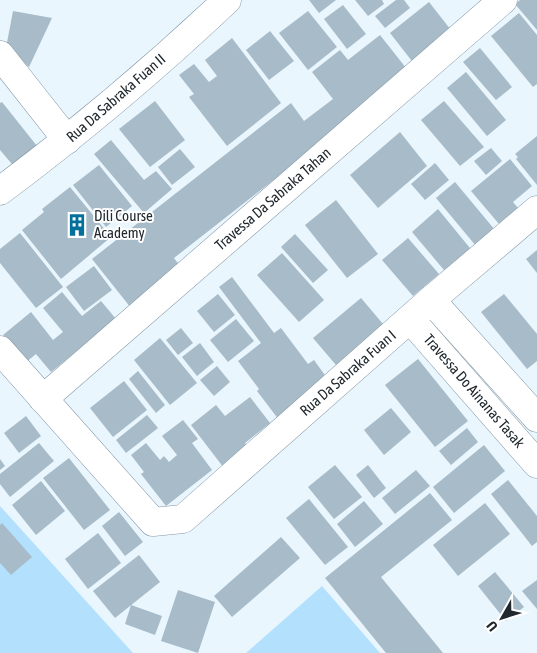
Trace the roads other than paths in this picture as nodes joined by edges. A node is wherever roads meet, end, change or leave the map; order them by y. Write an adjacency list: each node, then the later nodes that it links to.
1 (227, 0): 4 (street, Rua Da Sabraka Fuan II)
2 (503, 0): 10 (street, Travessa Da Sabraka Tahan)
3 (0, 55): 4 (street)
4 (67, 140): 5 (street, Rua Da Sabraka Fuan II)
5 (0, 191)
6 (537, 210): 7 (street, Rua Da Sabraka Fuan I)
7 (431, 300): 8 (street, Rua Da Sabraka Fuan I); 11 (street, Travessa Do Ainanas Tasak)
8 (410, 318): 10 (street, Rua Da Sabraka Fuan I); 12 (street, Travessa Do Ainanas Tasak)
9 (0, 350): 10 (street)
10 (43, 399)
11 (537, 418)
12 (537, 464)

